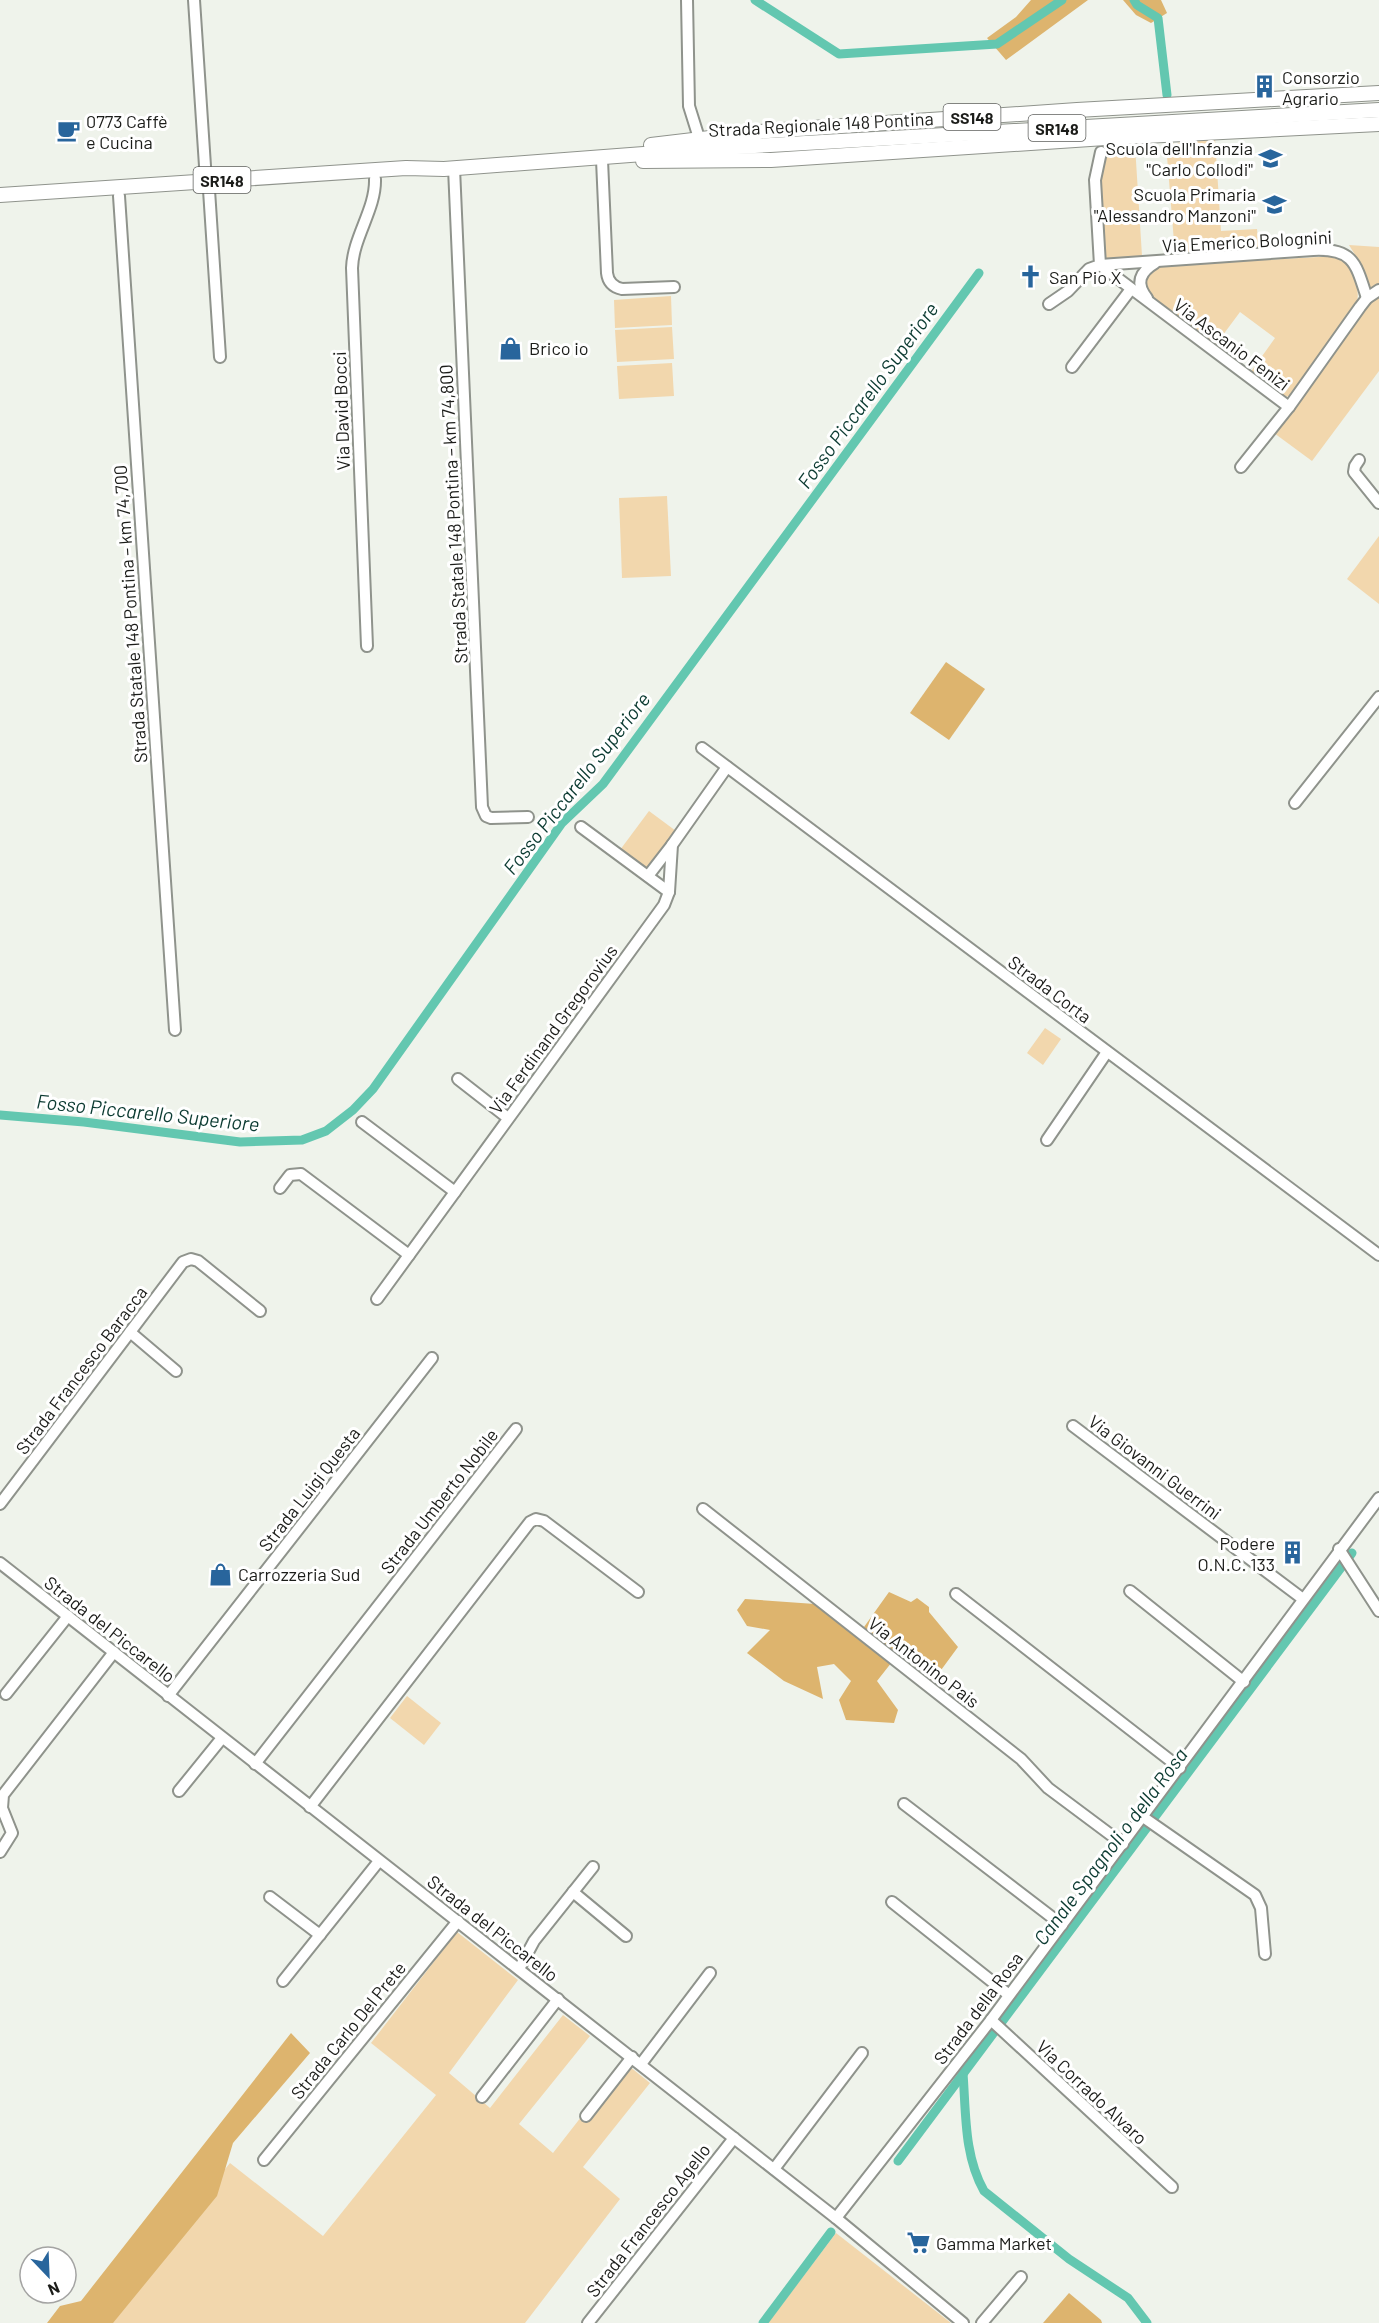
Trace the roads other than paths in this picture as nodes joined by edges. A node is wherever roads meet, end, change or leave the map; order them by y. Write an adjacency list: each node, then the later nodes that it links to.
1 (194, 0): 13 (street)
2 (687, 0): 6 (street)
3 (1379, 93): 6 (main road, SS148)
4 (1379, 110): 9 (main road, Strada Regionale 148 Pontina / SR148)
5 (1379, 124): 7 (main road)
6 (699, 138): 9 (main road, SS148)
7 (1105, 138): 8 (main road); 10 (main road)
8 (1101, 152): 18 (street)
9 (566, 159): 10 (main road); 11 (main road, Strada Regionale 148 Pontina / SR148)
10 (602, 160): 19 (street)
11 (449, 168): 12 (main road, Strada Regionale 148 Pontina / SR148); 13 (main road, Strada Regionale 148 Pontina / SR148); 36 (street, Strada Statale 148 Pontina – km 74,800)
12 (375, 179): 13 (main road, Strada Regionale 148 Pontina / SR148); 31 (street, Via David Bocci)
13 (208, 186): 14 (main road, Strada Regionale 148 Pontina / SR148); 15 (main road, Strada Regionale 148 Pontina / SR148); 25 (street)
14 (0, 195)
15 (119, 196): 16 (main road, Strada Regionale 148 Pontina / SR148); 41 (street, Strada Statale 148 Pontina – km 74,700)
16 (0, 204)
17 (1155, 262): 18 (street, Via Emerico Bolognini); 22 (street, Via Emerico Bolognini); 24 (street, Via Ascanio Fenizi)
18 (1100, 265): 20 (street, Via Ascanio Fenizi); 23 (street)
19 (674, 286)
20 (1131, 289): 24 (street, Via Ascanio Fenizi); 26 (street)
21 (1379, 291): 22 (street)
22 (1367, 298): 27 (street)
23 (1049, 304)
24 (1156, 308): 27 (street, Via Ascanio Fenizi)
25 (220, 357)
26 (1072, 367)
27 (1289, 407): 29 (street)
28 (1359, 460): 30 (street)
29 (1241, 467)
30 (1379, 503)
31 (367, 646)
32 (1379, 697): 35 (street)
33 (702, 748): 34 (street, Strada Corta)
34 (728, 767): 38 (street); 42 (street, Strada Corta)
35 (1294, 803)
36 (528, 817)
37 (581, 827): 39 (street)
38 (672, 845): 39 (street); 40 (street, Via Ferdinand Gregorovius)
39 (648, 876): 40 (street)
40 (669, 892): 44 (street, Via Ferdinand Gregorovius)
41 (175, 1030)
42 (1107, 1052): 46 (street); 50 (street, Strada Corta)
43 (458, 1079): 44 (street)
44 (508, 1118): 48 (street, Via Ferdinand Gregorovius)
45 (362, 1122): 48 (street)
46 (1047, 1140)
47 (280, 1188): 49 (street)
48 (455, 1192): 49 (street, Via Ferdinand Gregorovius)
49 (409, 1255): 51 (street, Via Ferdinand Gregorovius)
50 (1379, 1255)
51 (377, 1299)
52 (260, 1311): 53 (street, Strada Francesco Baracca)
53 (130, 1332): 55 (street); 59 (street, Strada Francesco Baracca)
54 (432, 1358): 72 (street, Strada Luigi Questa)
55 (176, 1371)
56 (1073, 1426): 66 (street, Via Giovanni Guerrini)
57 (516, 1429): 74 (street, Strada Umberto Nobile)
58 (1379, 1498): 61 (street, Strada della Rosa)
59 (0, 1504)
60 (703, 1509): 80 (street, Via Antonino Pais)
61 (1339, 1549): 66 (street, Strada della Rosa); 67 (street)
62 (0, 1563): 68 (street, Strada del Piccarello)
63 (1130, 1591): 70 (street)
64 (638, 1592): 78 (street)
65 (956, 1594): 75 (street)
66 (1303, 1599): 70 (street, Strada della Rosa)
67 (1379, 1611)
68 (68, 1616): 69 (street, Strada del Piccarello); 71 (street)
69 (114, 1652): 72 (street, Strada del Piccarello); 81 (street)
70 (1244, 1682): 75 (street, Strada della Rosa)
71 (6, 1694)
72 (168, 1696): 73 (street, Strada del Piccarello)
73 (222, 1737): 74 (street, Strada del Piccarello); 76 (street)
74 (255, 1764): 78 (street, Strada del Piccarello)
75 (1180, 1768): 79 (street, Strada della Rosa)
76 (178, 1791)
77 (904, 1804): 88 (street)
78 (310, 1807): 82 (street, Strada del Piccarello)
79 (1143, 1817): 80 (street, Strada della Rosa); 91 (street)
80 (1123, 1844): 88 (street, Strada della Rosa)
81 (0, 1852)
82 (379, 1862): 87 (street, Strada del Piccarello); 89 (street)
83 (593, 1868): 84 (street)
84 (573, 1892): 90 (street); 92 (street)
85 (270, 1896): 89 (street)
86 (892, 1902): 95 (street)
87 (458, 1921): 92 (street, Strada del Piccarello); 103 (street, Strada Carlo Del Prete)
88 (1062, 1925): 95 (street, Strada della Rosa)
89 (320, 1935): 94 (street)
90 (627, 1936)
91 (1265, 1954)
92 (519, 1969): 96 (street, Strada del Piccarello)
93 (710, 1973): 99 (street)
94 (283, 1981)
95 (1009, 1995): 97 (street, Strada della Rosa)
96 (558, 1999): 99 (street, Strada del Piccarello); 100 (street)
97 (991, 2020): 105 (street, Via Corrado Alvaro); 106 (street, Strada della Rosa)
98 (861, 2053): 104 (street)
99 (636, 2061): 101 (street); 102 (street, Strada del Piccarello)
100 (482, 2097)
101 (586, 2116)
102 (734, 2138): 104 (street, Strada del Piccarello); 108 (street, Strada Francesco Agello)
103 (264, 2160)
104 (774, 2169): 106 (street, Strada del Piccarello)
105 (1172, 2187)
106 (836, 2218): 109 (street, Strada del Piccarello)
107 (1021, 2277): 110 (street)
108 (588, 2323)
109 (963, 2323)
110 (982, 2323)

